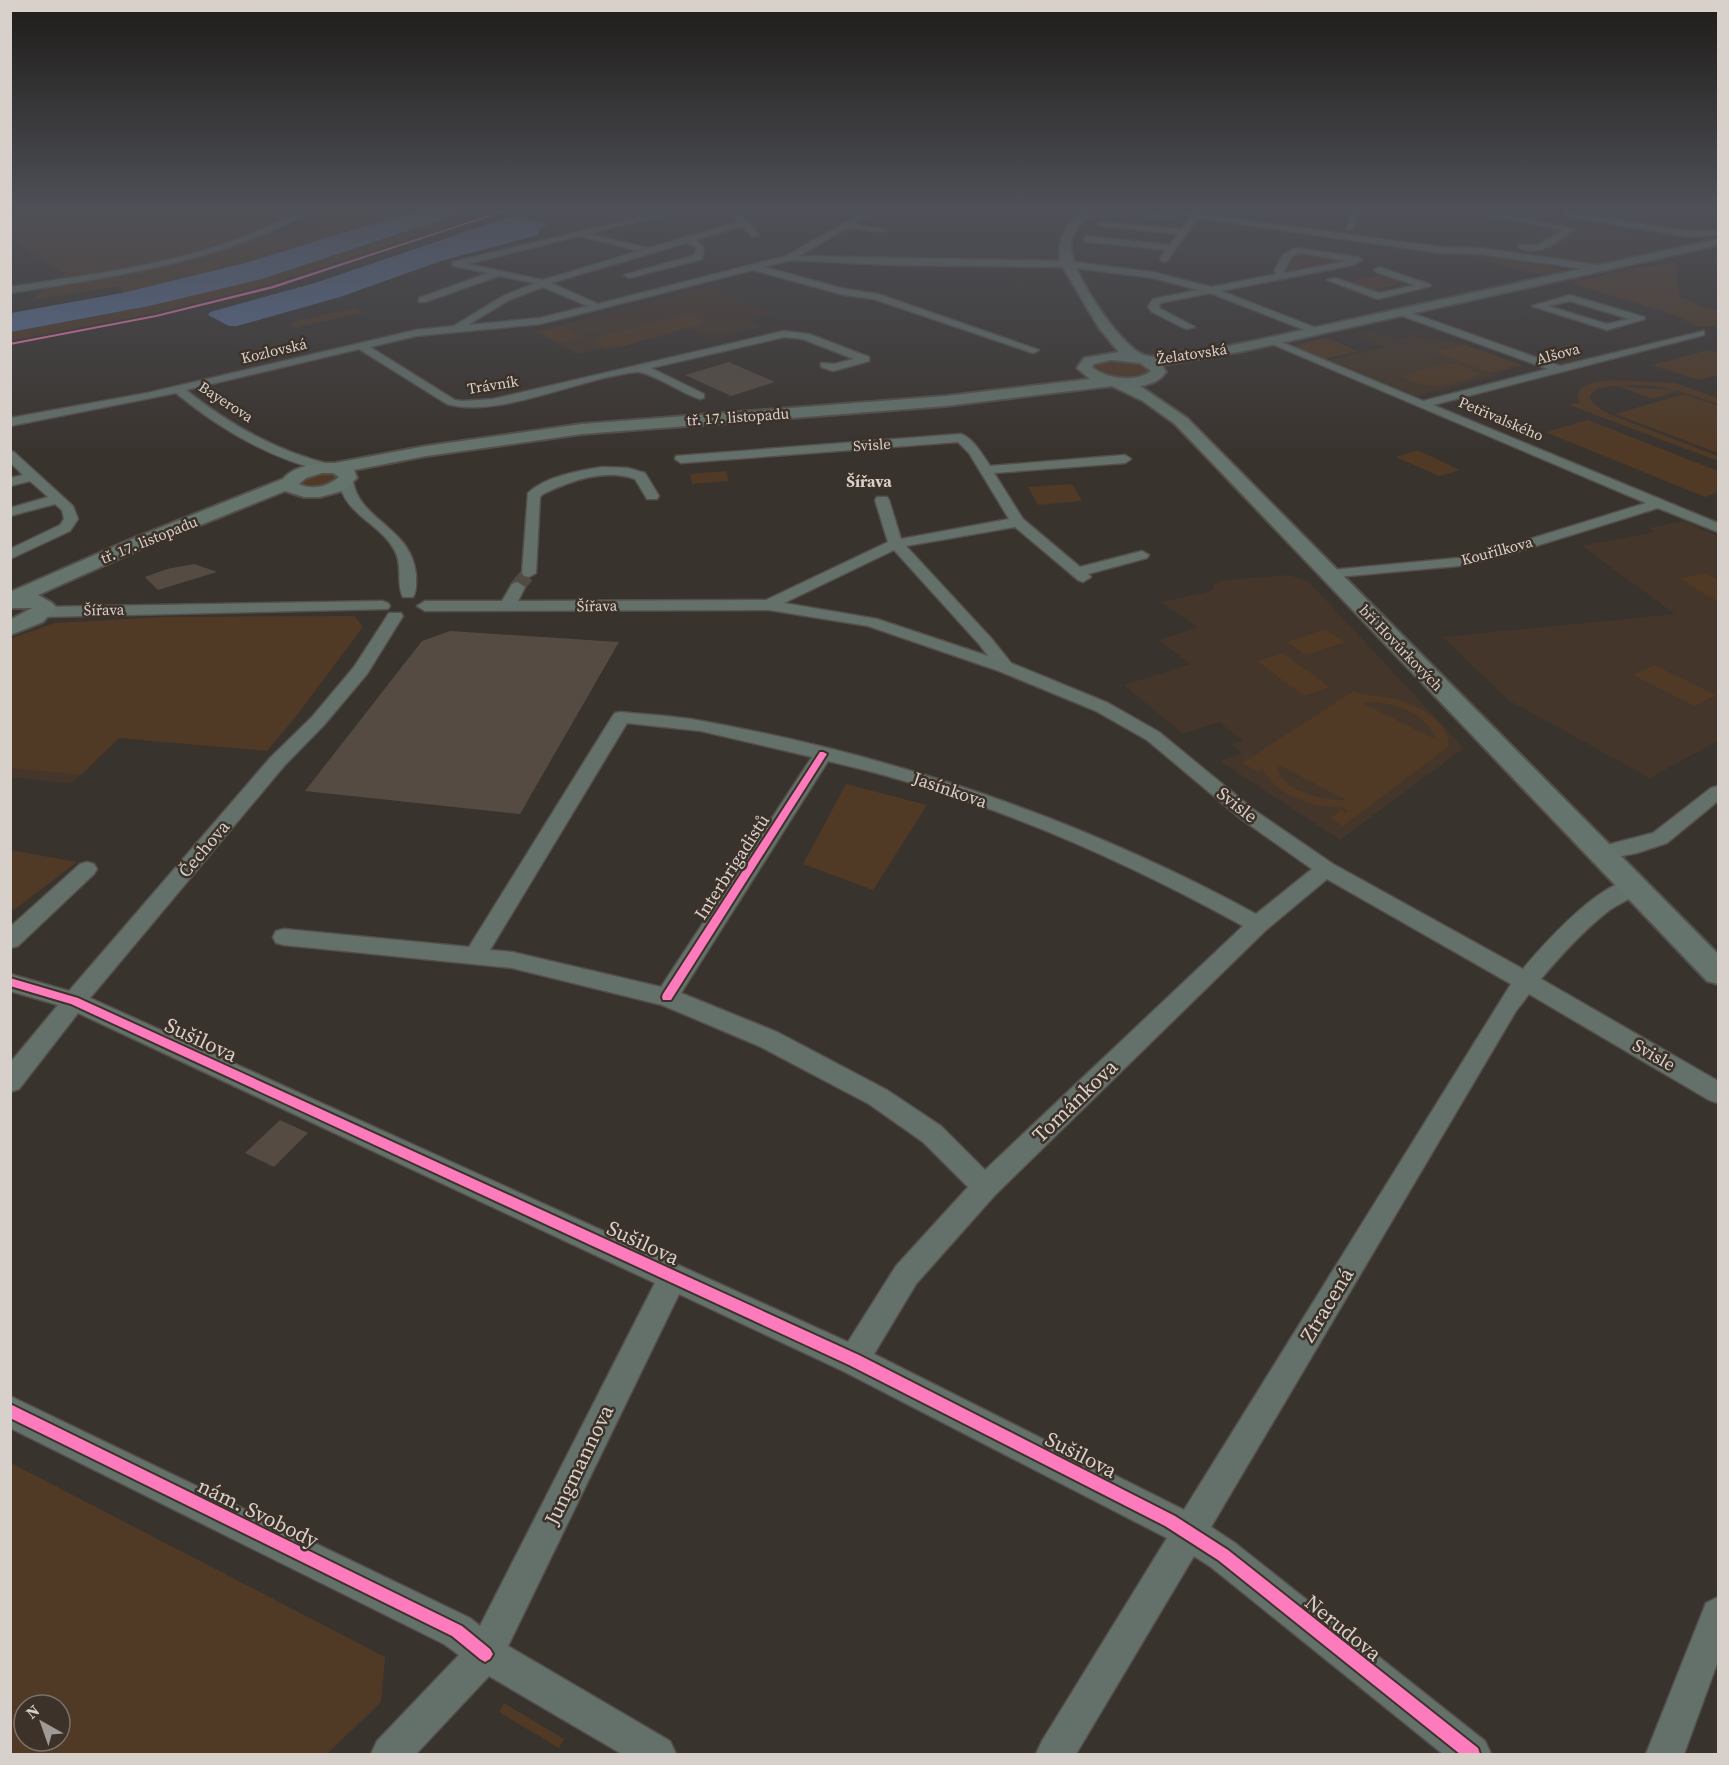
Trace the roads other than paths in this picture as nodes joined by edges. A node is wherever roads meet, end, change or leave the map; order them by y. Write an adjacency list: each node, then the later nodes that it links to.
1 (452, 289): 13 (street)
2 (530, 289): 19 (street)
3 (557, 289): 15 (street)
4 (665, 289): 15 (street, Kozlovská)
5 (834, 289): 27 (street)
6 (1082, 289): 20 (main road)
7 (1213, 289): 11 (street)
8 (1359, 289): 9 (street)
9 (1410, 289)
10 (1502, 289): 16 (main road, Želatovská)
11 (1210, 290): 14 (street); 21 (street)
12 (1145, 293): 14 (street)
13 (422, 300)
14 (1156, 301): 17 (street)
15 (597, 307): 19 (street, Kozlovská)
16 (1400, 312): 21 (main road, Želatovská); 32 (street)
17 (1190, 327)
18 (1607, 327): 18 (street); 24 (street)
19 (456, 328): 25 (street, Kozlovská)
20 (1106, 328): 28 (main road); 29 (main road)
21 (1315, 331): 23 (main road, Želatovská)
22 (1700, 333): 24 (street, Alšova)
23 (1270, 341): 26 (main road, Želatovská); 38 (street, Petřivalského)
24 (1656, 344): 32 (street, Alšova)
25 (361, 346): 31 (street, Trávník); 35 (street, Kozlovská)
26 (1244, 347): 28 (main road, Želatovská); 33 (main road, Želatovská)
27 (1034, 350)
28 (1141, 359): 29 (main road, Želatovská); 33 (main road, bří Hovůrkových)
29 (1088, 364): 34 (main road, bří Hovůrkových); 37 (main road, tř. 17. listopadu)
30 (825, 365): 31 (street, Trávník)
31 (642, 368): 36 (street)
32 (1558, 369): 38 (street, Alšova)
33 (1155, 377): 34 (main road, Želatovská); 39 (main road, bří Hovůrkových)
34 (1113, 381): 37 (main road, tř. 17. listopadu); 39 (main road, bří Hovůrkových)
35 (177, 388): 40 (street, Kozlovská); 41 (street, Bayerova)
36 (700, 396)
37 (989, 396): 46 (main road, tř. 17. listopadu)
38 (1424, 404): 53 (street, Petřivalského)
39 (1169, 411): 62 (main road, bří Hovůrkových)
40 (10, 422)
41 (258, 442): 46 (street, Bayerova); 49 (street, Bayerova)
42 (10, 455): 47 (street)
43 (681, 459): 45 (street, Svisle)
44 (1125, 459): 45 (street)
45 (986, 470): 56 (street, Svisle)
46 (339, 474): 49 (main road, tř. 17. listopadu); 49 (main road, tř. 17. listopadu); 54 (street)
47 (33, 476): 48 (street); 51 (street)
48 (10, 482)
49 (300, 487): 54 (street); 65 (main road, tř. 17. listopadu); 69 (main road, tř. 17. listopadu)
50 (652, 496): 61 (street)
51 (57, 499): 55 (street); 59 (street)
52 (882, 500): 58 (street)
53 (1659, 503): 57 (street, Petřivalského); 62 (street, Kouřílkova)
54 (359, 507): 64 (street)
55 (10, 512)
56 (1018, 522): 58 (street); 60 (street, Svisle)
57 (1719, 528)
58 (896, 544): 66 (street, Šířava); 72 (street, Svisle)
59 (10, 555)
60 (1142, 555)
61 (529, 573)
62 (1331, 575): 75 (main road, bří Hovůrkových)
63 (517, 587): 68 (street)
64 (408, 594): 67 (street); 70 (street)
65 (10, 601): 69 (main road)
66 (770, 605): 68 (street, Šířava); 72 (street, Šířava)
67 (425, 606): 68 (street, Šířava); 70 (street)
68 (507, 607)
69 (44, 610): 70 (street, Šířava); 71 (main road, tř. 17. listopadu)
70 (389, 611): 87 (street, Čechova)
71 (10, 629)
72 (1005, 667): 77 (street, Svisle)
73 (823, 754): 79 (street, Jasínkova); 82 (street, Jasínkova); 86 (street, Interbrigadistů)
74 (1719, 792): 75 (street)
75 (1602, 853): 78 (main road, bří Hovůrkových)
76 (87, 869): 81 (street)
77 (1326, 869): 79 (street, Tománkova); 84 (street, Svisle)
78 (1634, 886): 83 (main road, bří Hovůrkových); 84 (street, Ztracená)
79 (1258, 925): 90 (street, Tománkova)
80 (284, 937): 82 (street)
81 (10, 940)
82 (475, 956): 86 (street)
83 (1719, 973)
84 (1525, 981): 89 (street, Svisle); 94 (street, Ztracená)
85 (10, 982): 87 (street, Sušilova)
86 (668, 997): 90 (street)
87 (74, 1001): 88 (street, Čechova); 91 (street, Sušilova)
88 (10, 1082)
89 (1719, 1093)
90 (985, 1187): 92 (street, Tománkova)
91 (673, 1277): 92 (street, Sušilova); 96 (street, Jungmannova)
92 (854, 1360): 94 (street, Sušilova)
93 (10, 1411): 96 (street, nám. Svobody)
94 (1190, 1532): 99 (street, Ztracená); 100 (street, Nerudova)
95 (1719, 1614): 101 (street)
96 (485, 1654): 97 (street); 98 (street, nám. Svobody)
97 (390, 1755)
98 (657, 1755)
99 (1055, 1755)
100 (1472, 1755)
101 (1665, 1755)

